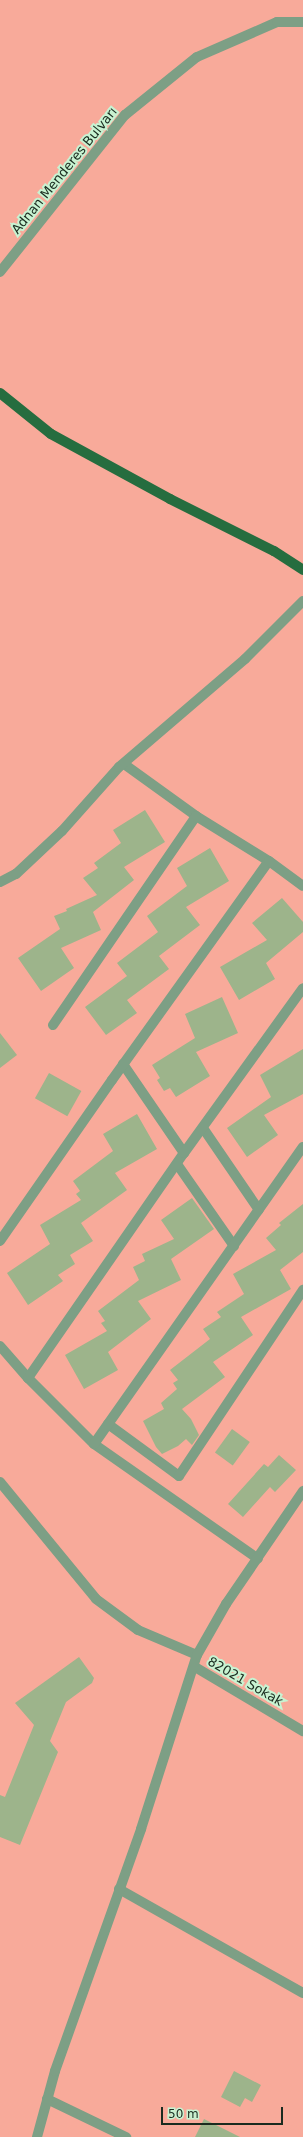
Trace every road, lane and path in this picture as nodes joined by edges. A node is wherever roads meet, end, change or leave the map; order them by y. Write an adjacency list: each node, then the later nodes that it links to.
1 (303, 22): 2 (street, Adnan Menderes Bulvarı)
2 (0, 272)
3 (0, 393): 4 (main road)
4 (303, 570)
5 (303, 601): 6 (street)
6 (124, 764): 7 (street); 9 (street)
7 (196, 816): 8 (street); 12 (street)
8 (269, 861): 10 (street); 13 (street)
9 (0, 882)
10 (303, 886)
11 (303, 988): 14 (street)
12 (53, 1025)
13 (123, 1064): 16 (street); 19 (street)
14 (202, 1128): 16 (street); 18 (street)
15 (303, 1147): 18 (street)
16 (184, 1153): 17 (street)
17 (177, 1164): 20 (street); 23 (street)
18 (259, 1210): 20 (street)
19 (0, 1241)
20 (234, 1246): 24 (street)
21 (303, 1290): 24 (street)
22 (0, 1346): 23 (street)
23 (28, 1378): 25 (street)
24 (108, 1424): 25 (street)
25 (94, 1444): 28 (street)
26 (0, 1482): 29 (street)
27 (303, 1491): 28 (street)
28 (258, 1559): 29 (street)
29 (197, 1655): 30 (street)
30 (195, 1667): 31 (street, 82021 Sokak); 32 (street)
31 (303, 1731)
32 (119, 1889): 33 (street); 34 (street)
33 (303, 1993)
34 (47, 2099): 35 (street); 36 (street)
35 (37, 2137)
36 (126, 2137)

